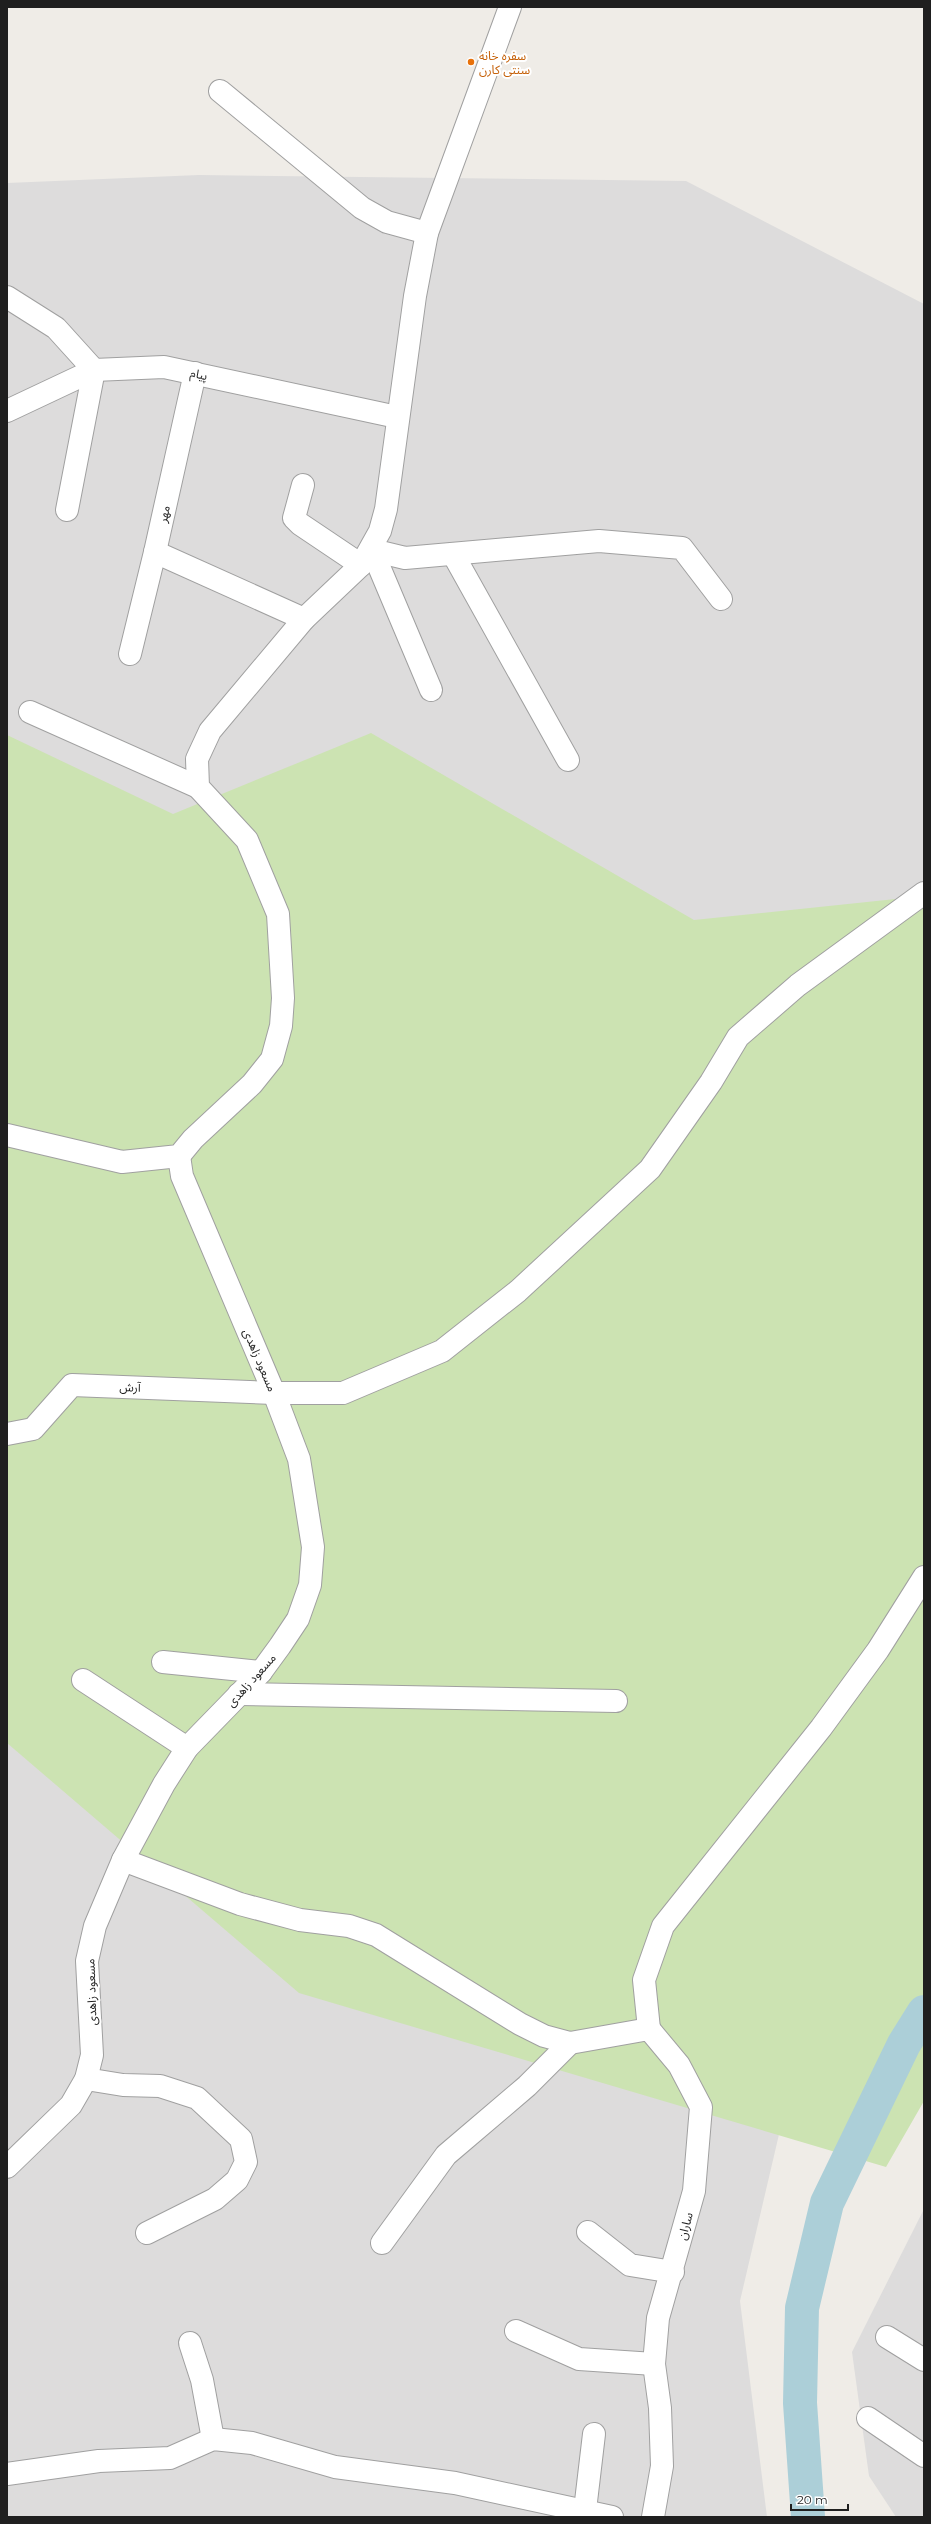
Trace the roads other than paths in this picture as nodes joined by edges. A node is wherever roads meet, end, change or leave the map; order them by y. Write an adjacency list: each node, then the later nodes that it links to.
1 (510, 7): 3 (street)
2 (220, 91): 3 (street)
3 (427, 233): 8 (street)
4 (7, 297): 5 (street)
5 (94, 370): 6 (street, پیام); 7 (street, پیام); 10 (street)
6 (195, 373): 8 (street, پیام); 11 (street, مهر)
7 (7, 411)
8 (397, 417): 13 (street)
9 (303, 485): 13 (street)
10 (67, 510)
11 (155, 552): 15 (street); 16 (street, مهر)
12 (453, 554): 13 (street); 14 (street); 19 (street)
13 (366, 558): 15 (street); 17 (street)
14 (721, 599)
15 (304, 619): 20 (street)
16 (130, 654)
17 (431, 690)
18 (30, 712): 20 (street)
19 (568, 760)
20 (198, 787): 23 (street)
21 (924, 893): 24 (street)
22 (7, 1135): 23 (street)
23 (179, 1156): 24 (street, مسعود زاهدی)
24 (274, 1393): 25 (street, آرش); 28 (street, مسعود زاهدی)
25 (7, 1434)
26 (924, 1577): 34 (street)
27 (163, 1662): 28 (street)
28 (261, 1672): 30 (street, مسعود زاهدی)
29 (83, 1680): 32 (street)
30 (239, 1694): 31 (street); 32 (street, مسعود زاهدی)
31 (616, 1701)
32 (188, 1748): 33 (street, مسعود زاهدی)
33 (123, 1860): 35 (street); 36 (street, مسعود زاهدی)
34 (649, 2029): 35 (street); 41 (street, ساران)
35 (570, 2043): 40 (street)
36 (86, 2079): 37 (street, مسعود زاهدی); 39 (street)
37 (7, 2167)
38 (588, 2232): 41 (street)
39 (147, 2233)
40 (382, 2243)
41 (673, 2272): 46 (street, ساران)
42 (516, 2331): 46 (street)
43 (887, 2337): 45 (street)
44 (190, 2343): 49 (street)
45 (924, 2360)
46 (654, 2364): 54 (street, ساران)
47 (868, 2418): 50 (street)
48 (594, 2434): 52 (street)
49 (213, 2439): 51 (street); 52 (street)
50 (924, 2456)
51 (7, 2474)
52 (585, 2510): 53 (street)
53 (612, 2517)
54 (653, 2517)

